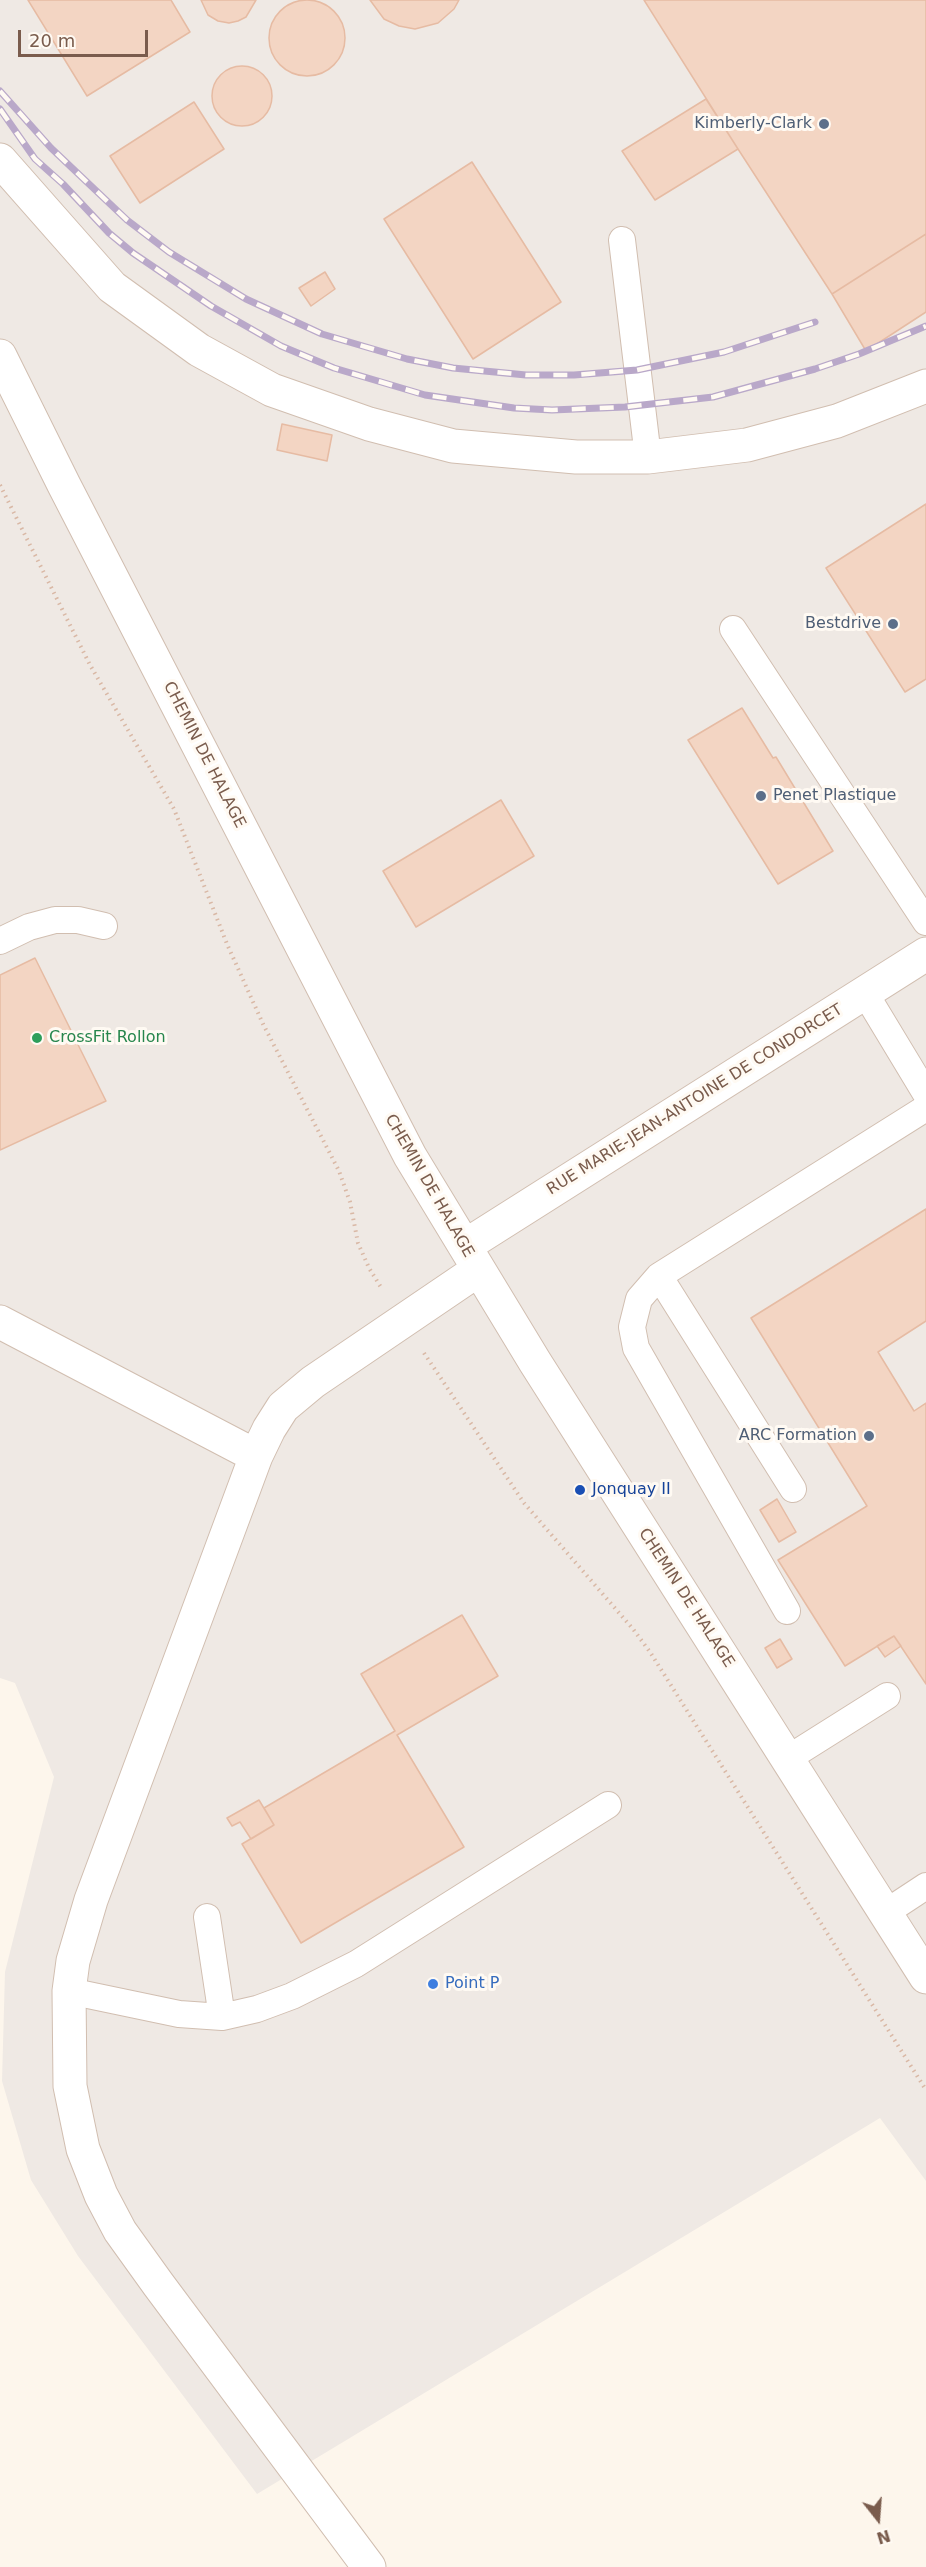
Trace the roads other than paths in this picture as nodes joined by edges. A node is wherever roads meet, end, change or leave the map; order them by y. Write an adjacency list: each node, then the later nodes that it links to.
1 (0, 160): 5 (street)
2 (622, 240): 5 (lane)
3 (0, 356): 14 (street, CHEMIN DE HALAGE)
4 (926, 386): 5 (street)
5 (648, 457)
6 (733, 629): 7 (lane)
7 (926, 922)
8 (104, 926): 9 (lane)
9 (0, 941)
10 (926, 954): 11 (street, RUE MARIE-JEAN-ANTOINE DE CONDORCET)
11 (865, 993): 12 (lane); 14 (street, RUE MARIE-JEAN-ANTOINE DE CONDORCET)
12 (926, 1094)
13 (926, 1108): 15 (lane)
14 (471, 1258): 17 (street, RUE MARIE-JEAN-ANTOINE DE CONDORCET); 21 (street, CHEMIN DE HALAGE)
15 (659, 1276): 18 (lane); 19 (lane)
16 (0, 1322): 17 (street)
17 (256, 1456): 27 (street, RUE MARIE-JEAN-ANTOINE DE CONDORCET)
18 (793, 1489)
19 (787, 1611)
20 (887, 1696): 21 (lane)
21 (787, 1759): 24 (street, CHEMIN DE HALAGE)
22 (608, 1805): 28 (lane)
23 (926, 1886): 24 (lane)
24 (885, 1913): 26 (street, CHEMIN DE HALAGE)
25 (207, 1917): 28 (lane)
26 (926, 1977)
27 (69, 1991): 28 (lane); 29 (street, RUE MARIE-JEAN-ANTOINE DE CONDORCET)
28 (222, 2017)
29 (369, 2567)

